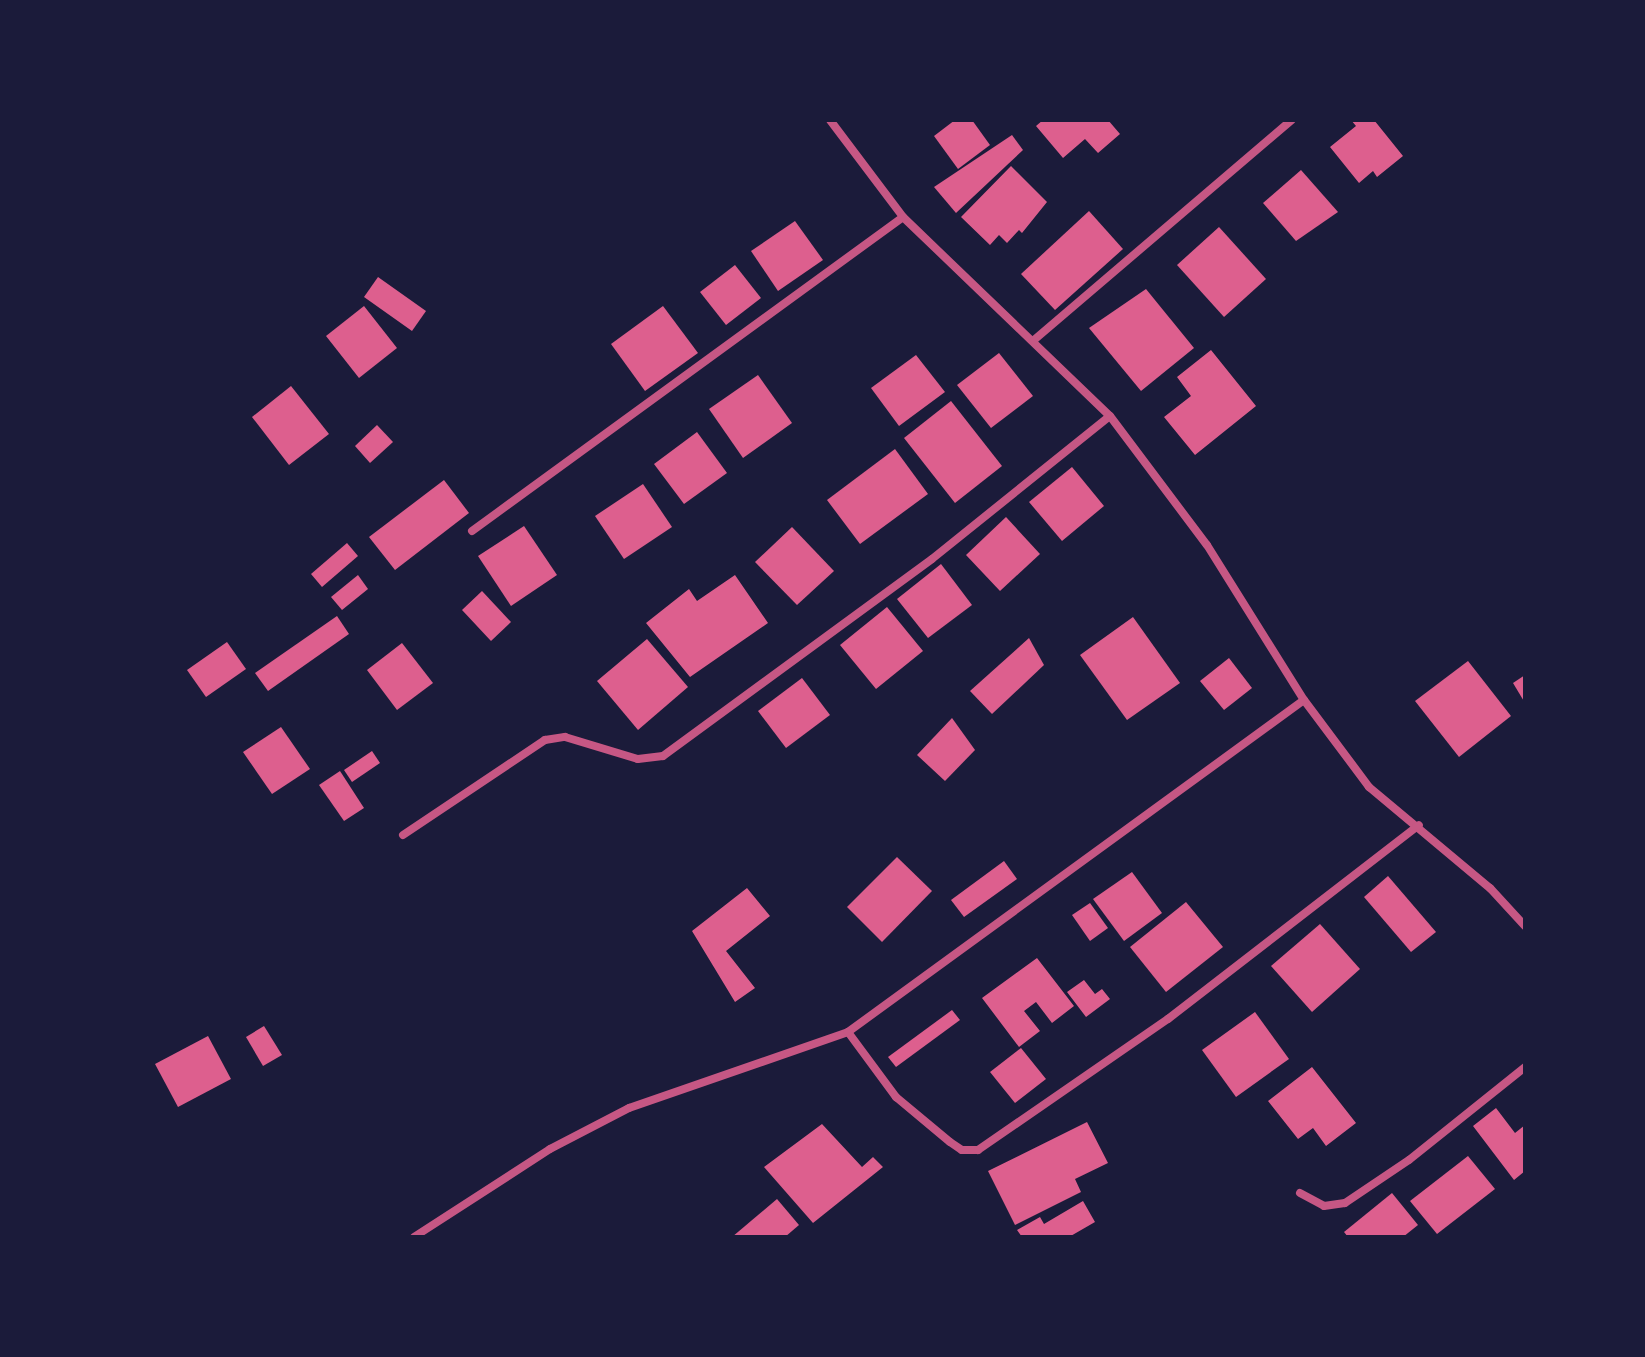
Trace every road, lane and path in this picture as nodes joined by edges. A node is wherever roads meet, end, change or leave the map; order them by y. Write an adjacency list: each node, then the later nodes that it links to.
1 (830, 120): 3 (street)
2 (1292, 120): 4 (street)
3 (903, 217): 4 (street); 6 (street)
4 (1034, 340): 5 (street)
5 (1110, 416): 7 (street); 9 (street)
6 (472, 531)
7 (1304, 700): 8 (street); 11 (street)
8 (1419, 825): 10 (street); 11 (street)
9 (403, 835)
10 (1525, 926)
11 (848, 1032): 14 (street)
12 (1525, 1067): 13 (street)
13 (1300, 1193)
14 (414, 1237)

